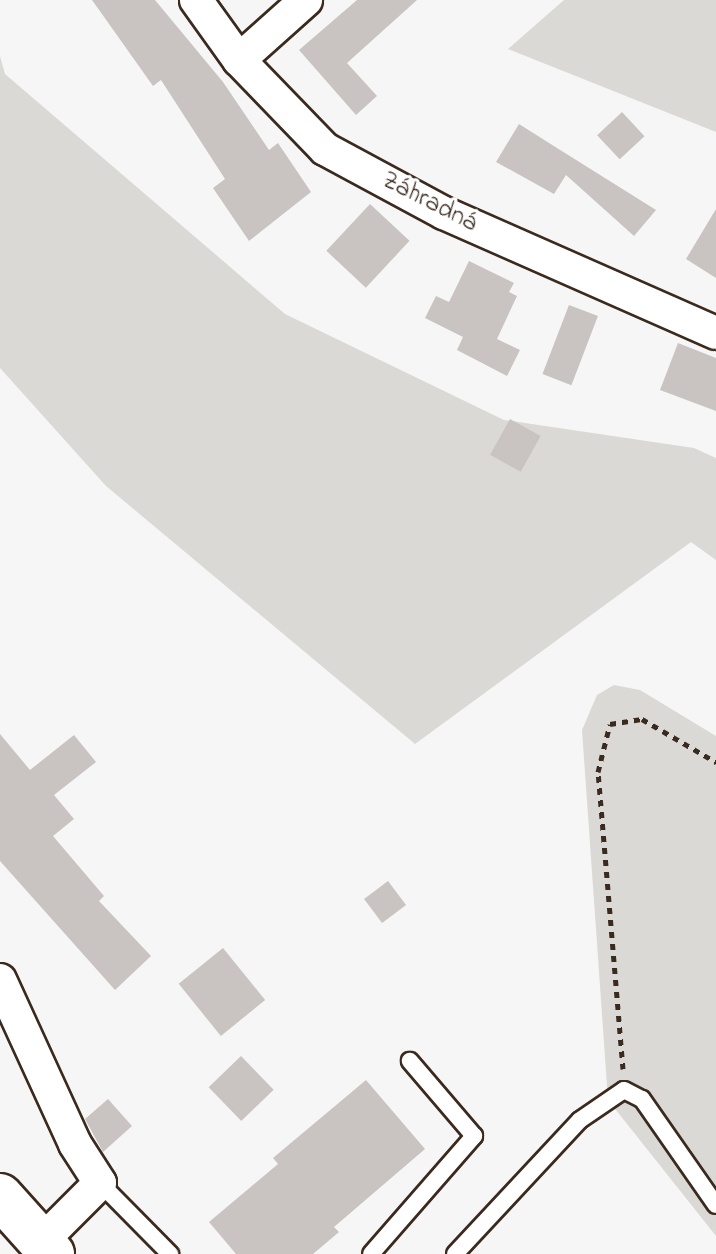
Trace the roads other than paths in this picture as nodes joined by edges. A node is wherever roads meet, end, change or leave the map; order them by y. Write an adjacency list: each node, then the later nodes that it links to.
1 (196, 0): 3 (street, Záhradná)
2 (306, 0): 3 (street)
3 (239, 60): 4 (street, Záhradná)
4 (716, 333)
5 (0, 980): 7 (street)
6 (410, 1061): 12 (lane)
7 (100, 1183): 10 (street); 11 (lane)
8 (0, 1196): 10 (main road)
9 (716, 1205): 13 (lane)
10 (46, 1248)
11 (170, 1254)
12 (371, 1254)
13 (455, 1254)

